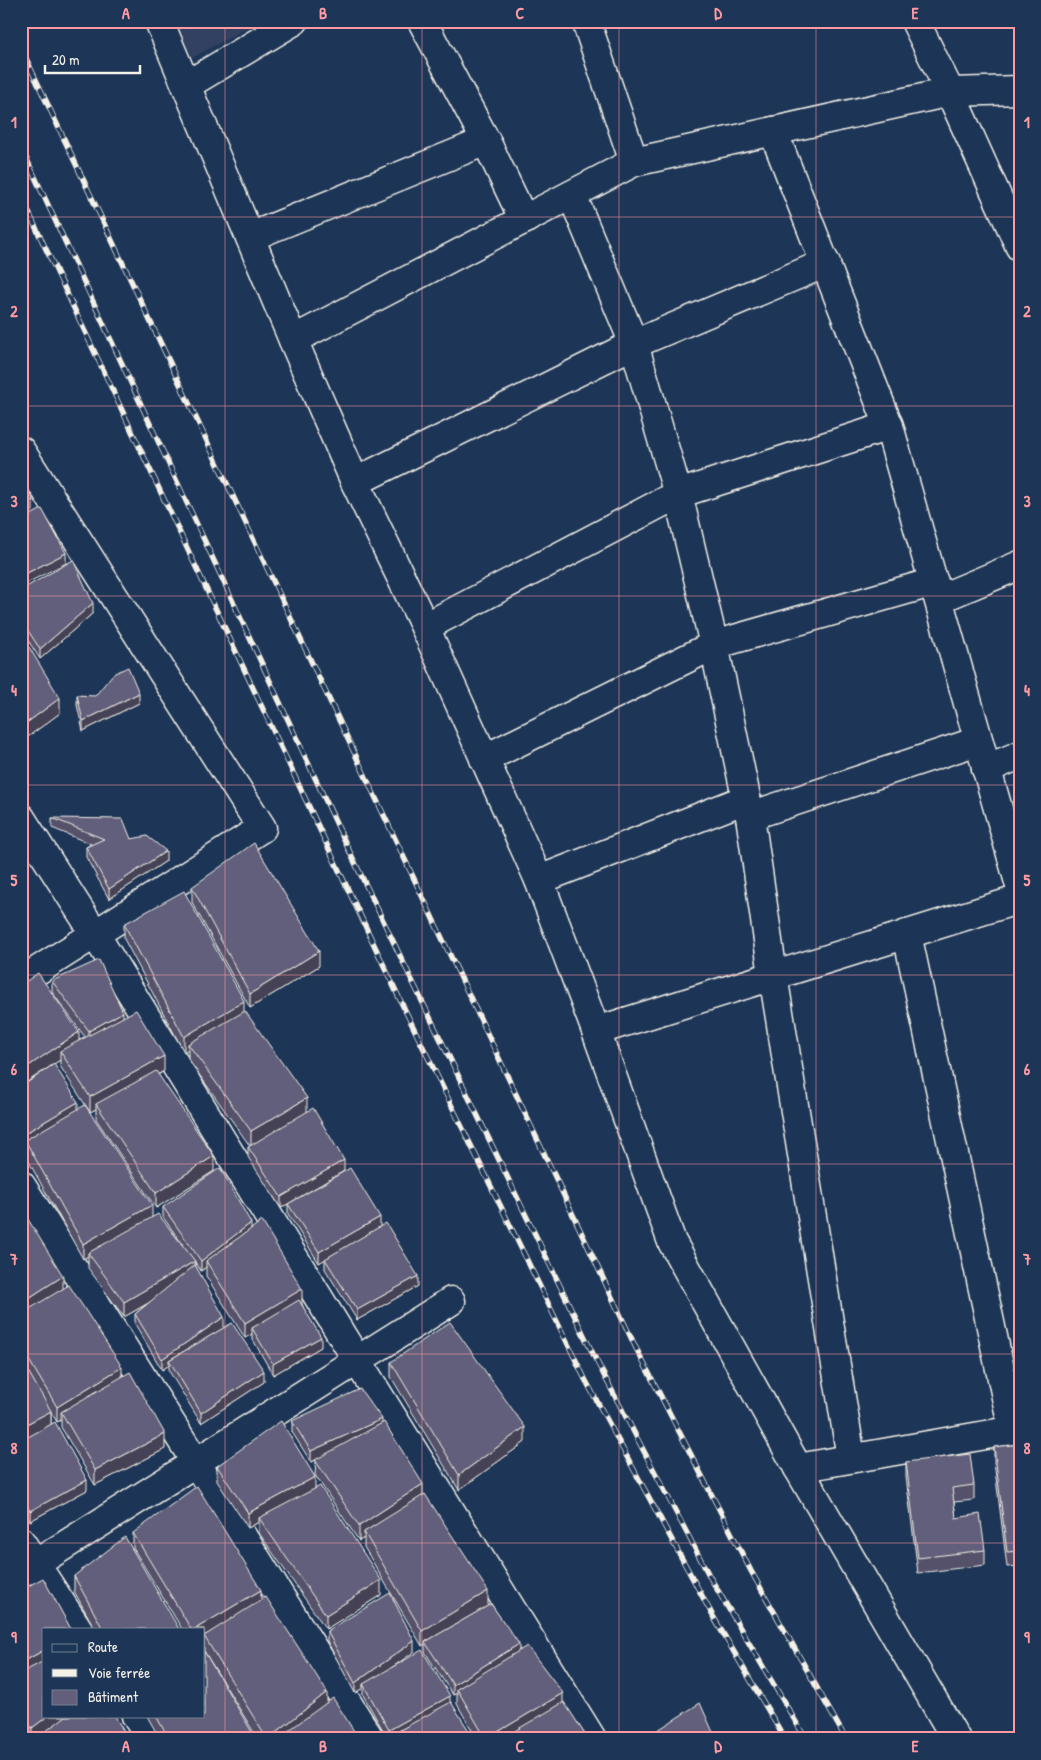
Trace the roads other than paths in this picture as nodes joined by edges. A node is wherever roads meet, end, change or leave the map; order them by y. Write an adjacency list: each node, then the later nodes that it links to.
1 (159, 21): 6 (street)
2 (294, 21): 6 (street)
3 (422, 21): 10 (street)
4 (586, 21): 11 (street)
5 (915, 21): 8 (street)
6 (187, 86): 14 (street)
7 (1020, 90): 8 (street)
8 (950, 92): 9 (street); 15 (street)
9 (774, 131): 11 (street); 16 (street)
10 (486, 141): 13 (street); 14 (street)
11 (634, 162): 12 (street)
12 (572, 195): 13 (street); 18 (street)
13 (524, 220): 17 (street)
14 (250, 237): 17 (street)
15 (1020, 246)
16 (826, 263): 18 (street); 19 (street)
17 (293, 340): 21 (street)
18 (634, 344): 21 (street); 22 (street)
19 (889, 426): 22 (street); 24 (street)
20 (21, 451): 36 (street)
21 (355, 482): 25 (street)
22 (678, 494): 25 (street); 26 (street)
23 (1020, 565): 24 (street)
24 (936, 590): 26 (street); 27 (street)
25 (425, 627): 29 (street)
26 (714, 645): 29 (street); 31 (street)
27 (978, 741): 30 (street); 31 (street)
28 (1020, 755): 30 (street)
29 (484, 759): 33 (street)
30 (986, 770): 34 (street)
31 (748, 808): 33 (street); 38 (street)
32 (21, 818): 36 (street)
33 (539, 880): 40 (street)
34 (1020, 886)
35 (1020, 899): 37 (street)
36 (96, 934): 39 (street); 43 (street)
37 (907, 934): 38 (street); 44 (street)
38 (772, 975): 40 (street); 45 (street)
39 (21, 981)
40 (596, 1031): 47 (street)
41 (21, 1185): 46 (street)
42 (451, 1301): 43 (street)
43 (356, 1360): 46 (street); 53 (street)
44 (1016, 1429): 45 (street)
45 (851, 1458): 47 (street)
46 (195, 1463): 48 (street); 52 (street)
47 (798, 1468): 54 (street)
48 (26, 1560): 49 (street)
49 (77, 1628)
50 (137, 1718): 51 (street)
51 (151, 1739)
52 (370, 1739)
53 (592, 1739)
54 (956, 1739)

